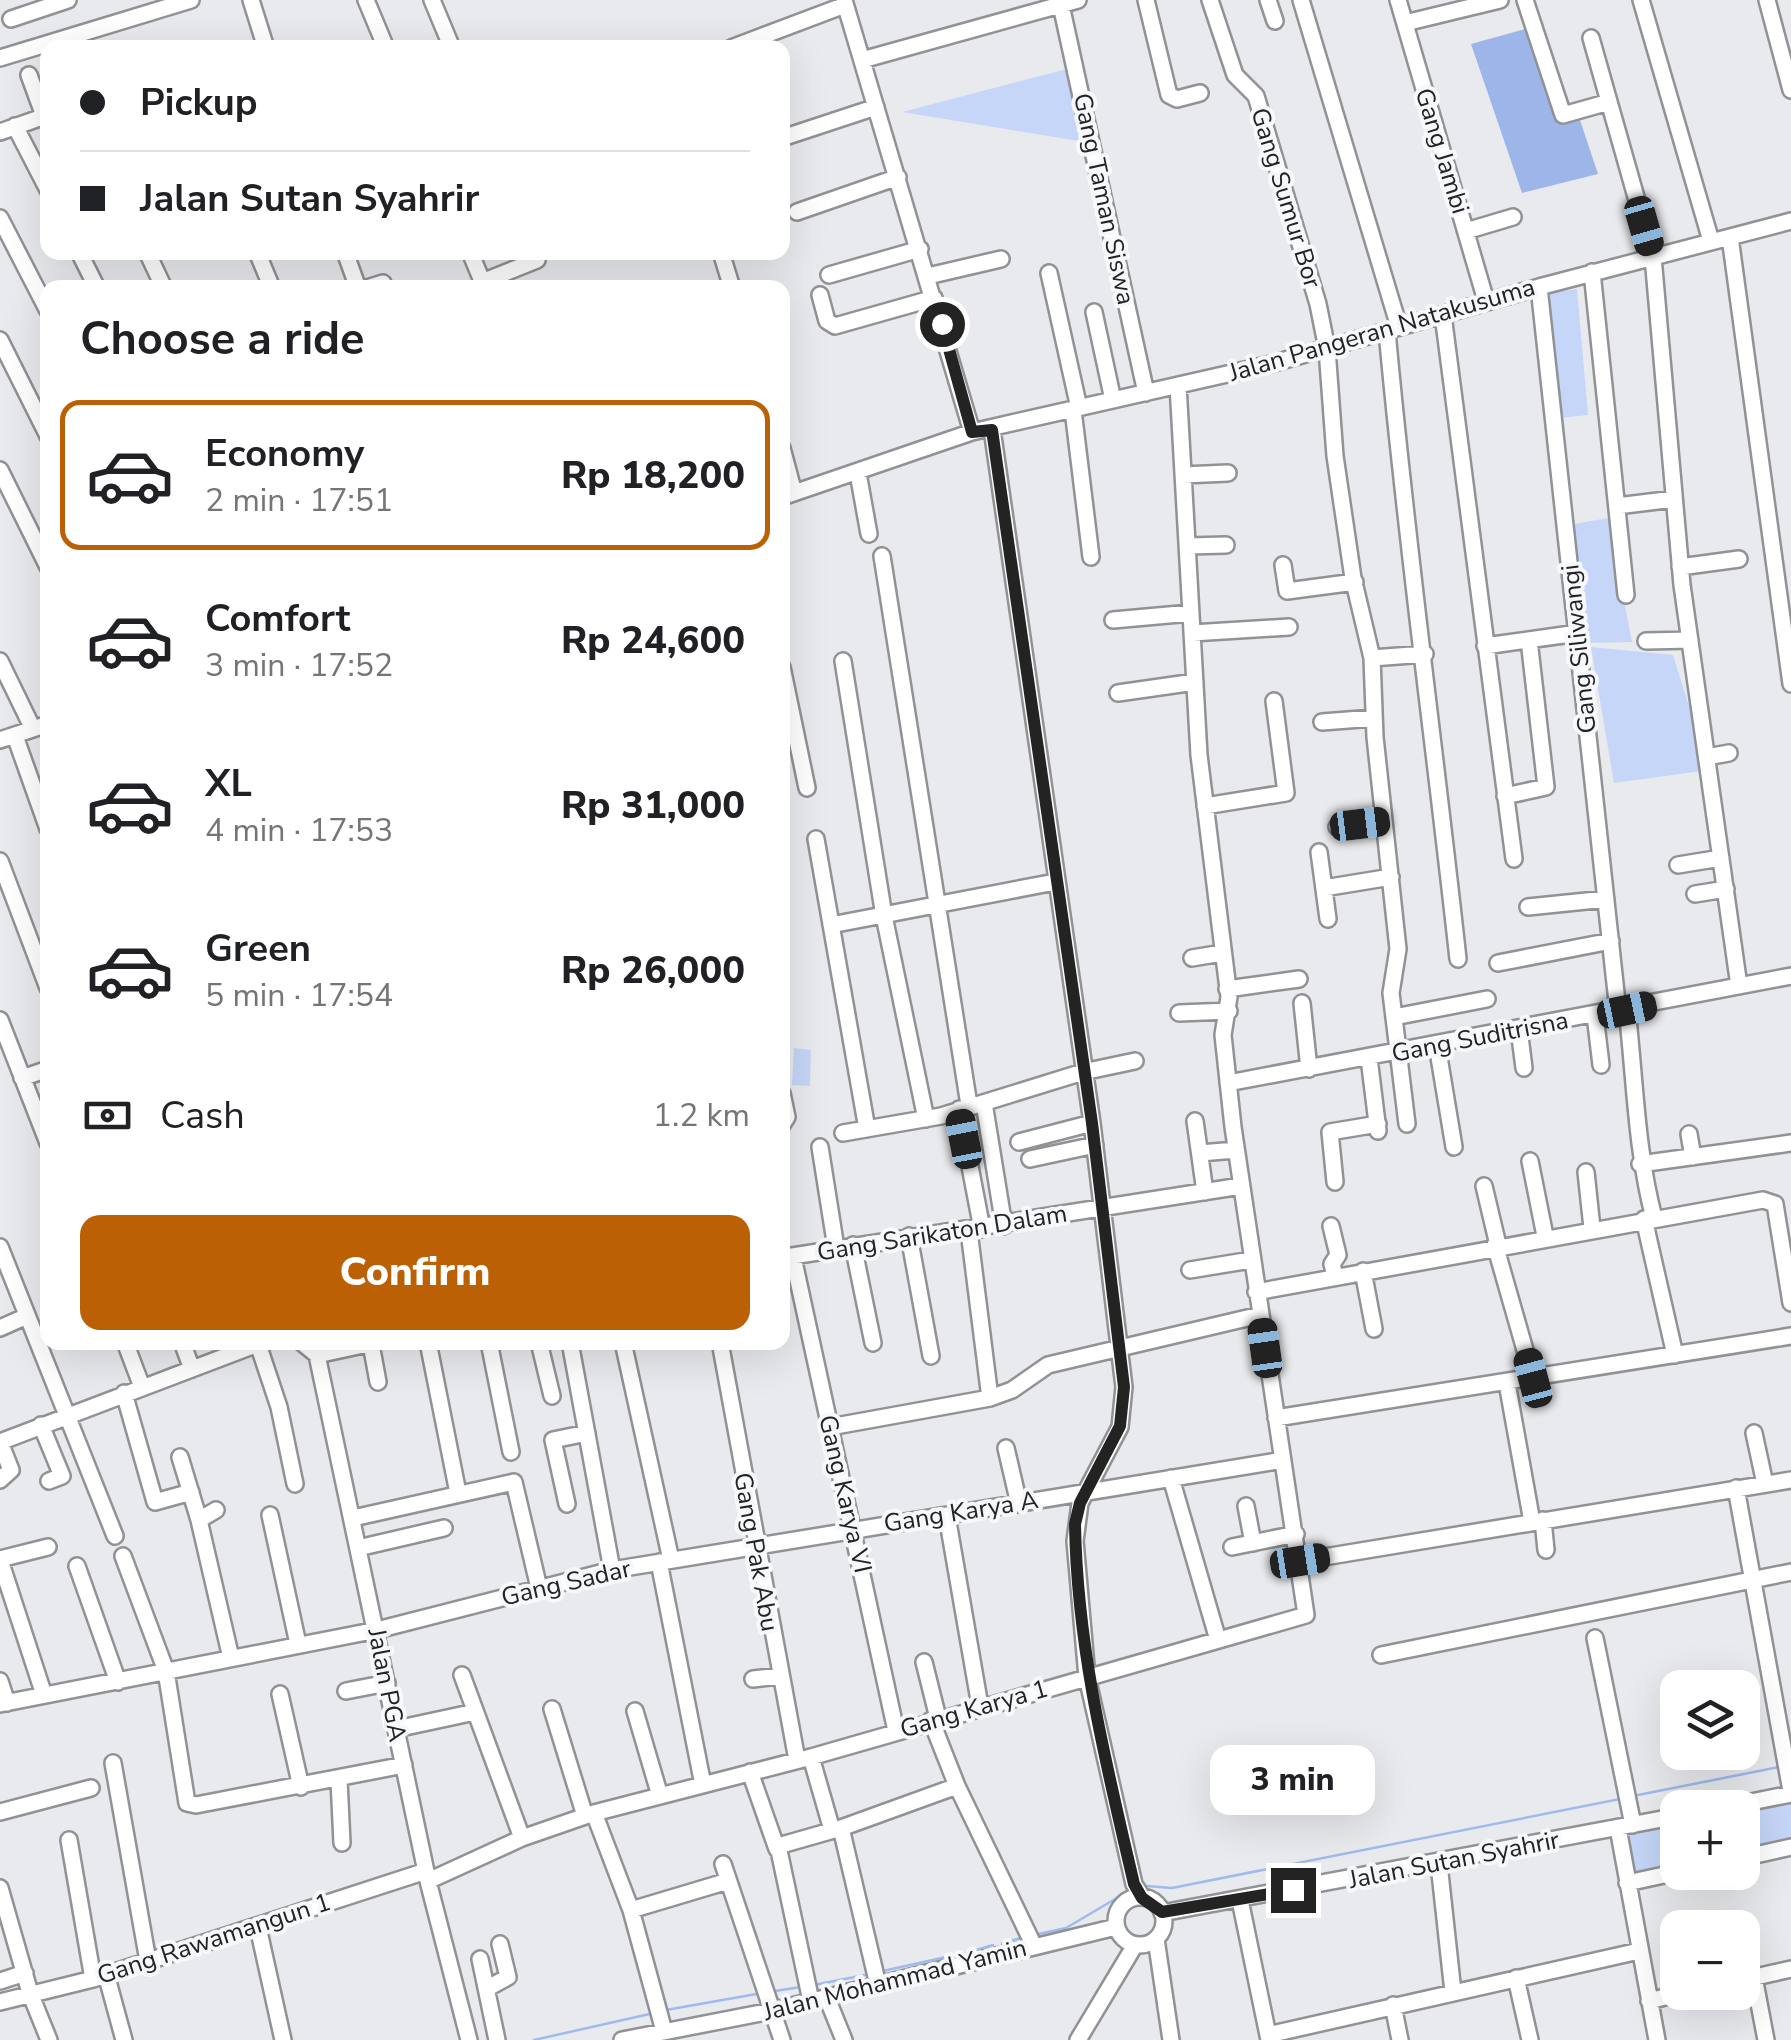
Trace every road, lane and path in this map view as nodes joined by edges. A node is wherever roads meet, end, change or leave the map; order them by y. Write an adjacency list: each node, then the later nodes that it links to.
1 (68, 0): 19 (street)
2 (192, 0): 23 (street)
3 (251, 0): 24 (street)
4 (366, 0): 25 (street)
5 (432, 0): 26 (street)
6 (1014, 0): 18 (street)
7 (1146, 0): 33 (street)
8 (1210, 0): 67 (street, Gang Sumur Bor)
9 (1268, 0): 20 (street)
10 (1302, 0): 65 (street)
11 (1398, 0): 21 (street, Gang Jambi)
12 (1500, 0): 21 (street)
13 (1525, 0): 35 (street)
14 (1642, 0): 48 (street)
15 (1766, 0): 32 (street)
16 (845, 2): 27 (street); 30 (street)
17 (1069, 2): 18 (street); 69 (street, Gang Taman Siswa)
18 (1018, 17): 30 (street)
19 (12, 19)
20 (1275, 21)
21 (1404, 23): 46 (street, Gang Jambi)
22 (1591, 38): 35 (street)
23 (60, 40)
24 (264, 40)
25 (383, 40)
26 (449, 40)
27 (751, 40)
28 (40, 46): 29 (street)
29 (0, 58)
30 (862, 60): 36 (street)
31 (29, 74): 34 (street)
32 (1791, 90)
33 (1200, 93)
34 (40, 101)
35 (1609, 102): 50 (street)
36 (876, 107): 39 (street); 40 (street)
37 (40, 117): 38 (street)
38 (8, 129): 41 (street)
39 (790, 135)
40 (898, 177): 42 (street); 49 (street)
41 (40, 178)
42 (796, 212)
43 (1513, 217): 46 (street)
44 (0, 218): 60 (street)
45 (1791, 221): 47 (street, Jalan Pangeran Natakusuma)
46 (1466, 231): 62 (street, Gang Jambi)
47 (1730, 236): 48 (street, Jalan Pangeran Natakusuma); 107 (street)
48 (1712, 241): 50 (street, Jalan Pangeran Natakusuma)
49 (920, 249): 55 (street); 56 (street)
50 (1653, 257): 54 (street, Jalan Pangeran Natakusuma); 80 (street)
51 (1001, 258): 56 (street)
52 (537, 260): 57 (street)
53 (1048, 272): 71 (street)
54 (1592, 272): 58 (street, Jalan Pangeran Natakusuma); 81 (street)
55 (829, 275)
56 (928, 276): 61 (street)
57 (494, 280)
58 (1539, 286): 62 (street, Jalan Pangeran Natakusuma); 97 (street, Gang Siliwangi)
59 (820, 295): 61 (street)
60 (40, 296)
61 (934, 298): 74 (street)
62 (1486, 301): 64 (street, Jalan Pangeran Natakusuma)
63 (1094, 312): 70 (street)
64 (1443, 314): 65 (street, Jalan Pangeran Natakusuma); 101 (street)
65 (1393, 329): 67 (street, Jalan Pangeran Natakusuma); 102 (street)
66 (0, 340): 72 (street)
67 (1327, 348): 68 (street, Jalan Pangeran Natakusuma); 91 (street, Gang Sumur Bor)
68 (1178, 385): 69 (street, Jalan Pangeran Natakusuma); 78 (street, Gang Karya 1)
69 (1146, 393): 70 (street, Jalan Pangeran Natakusuma)
70 (1114, 400): 71 (street, Jalan Pangeran Natakusuma)
71 (1076, 409): 73 (street, Jalan Pangeran Natakusuma); 87 (street)
72 (40, 420)
73 (992, 430): 74 (street, Jalan Pangeran Natakusuma); 130 (street)
74 (972, 432): 76 (street, Jalan Pangeran Natakusuma)
75 (0, 470): 85 (street)
76 (858, 473): 79 (street, Jalan Pangeran Natakusuma); 82 (street)
77 (1228, 473): 78 (street)
78 (1183, 475): 84 (street, Gang Karya 1)
79 (790, 494)
80 (1674, 499): 81 (street); 90 (street)
81 (1617, 506): 92 (street)
82 (869, 534)
83 (1226, 545): 84 (street)
84 (1187, 546): 93 (street, Gang Karya 1)
85 (40, 552)
86 (882, 556): 135 (street)
87 (1091, 557)
88 (1739, 559): 90 (street)
89 (1284, 565): 91 (street)
90 (1680, 567): 99 (street)
91 (1355, 582): 103 (street, Gang Sumur Bor)
92 (1626, 596)
93 (1191, 613): 94 (street); 96 (street, Gang Karya 1)
94 (1113, 620)
95 (1289, 627): 96 (street)
96 (1192, 633): 106 (street, Gang Karya 1)
97 (1578, 633): 98 (street); 134 (street, Gang Siliwangi)
98 (1528, 640): 101 (street); 118 (street)
99 (1690, 640): 100 (street); 116 (street)
100 (1646, 641)
101 (1485, 646): 118 (street)
102 (1425, 654): 103 (street); 143 (street)
103 (1372, 658): 111 (street, Gang Sumur Bor)
104 (0, 661): 113 (street)
105 (843, 662): 137 (street)
106 (1195, 682): 108 (street); 119 (street, Gang Karya 1)
107 (1791, 684)
108 (1118, 692)
109 (1274, 701): 119 (street)
110 (790, 706): 117 (street)
111 (1374, 718): 112 (street); 121 (street, Gang Sumur Bor)
112 (1322, 722)
113 (40, 726): 114 (street)
114 (7, 738): 120 (street)
115 (1729, 753): 116 (street)
116 (1707, 757): 125 (street)
117 (807, 788)
118 (1505, 796): 126 (street)
119 (1204, 806): 141 (street, Gang Karya 1)
120 (40, 811)
121 (1384, 821): 122 (street); 129 (street, Gang Sumur Bor)
122 (1337, 827)
123 (816, 839): 139 (street)
124 (1319, 852): 131 (street)
125 (1722, 858): 128 (street); 132 (street)
126 (1514, 859)
127 (0, 861): 145 (street)
128 (1678, 865)
129 (1390, 877): 131 (street); 156 (street, Gang Sumur Bor)
130 (1054, 882): 135 (street); 167 (street)
131 (1324, 888): 138 (street)
132 (1726, 889): 133 (street); 148 (street)
133 (1694, 894)
134 (1606, 899): 136 (street); 140 (street, Gang Siliwangi)
135 (939, 906): 137 (street); 170 (street)
136 (1528, 907)
137 (884, 916): 139 (street); 171 (street)
138 (1328, 919)
139 (831, 925): 176 (street)
140 (1611, 941): 144 (street); 153 (street, Gang Siliwangi)
141 (1222, 954): 142 (street); 149 (street, Gang Karya 1)
142 (1192, 958)
143 (1458, 959)
144 (1498, 964)
145 (40, 967)
146 (1791, 976): 148 (street, Gang Suditrisna)
147 (1298, 979): 149 (street)
148 (1739, 986): 153 (street, Gang Suditrisna)
149 (1228, 989): 152 (street, Gang Karya 1)
150 (1487, 999): 156 (street)
151 (1302, 1003): 165 (street)
152 (1229, 1011): 154 (street); 169 (street, Gang Karya 1)
153 (1623, 1011): 155 (street, Gang Suditrisna); 189 (street, Gang Siliwangi)
154 (1179, 1014)
155 (1595, 1015): 158 (street, Gang Suditrisna); 163 (street)
156 (1394, 1017): 160 (street, Gang Sumur Bor)
157 (0, 1020): 168 (street)
158 (1519, 1030): 159 (street, Gang Suditrisna); 164 (street)
159 (1438, 1045): 160 (street, Gang Suditrisna); 183 (street)
160 (1398, 1053): 161 (street, Gang Suditrisna); 175 (street, Gang Sumur Bor)
161 (1369, 1058): 165 (street, Gang Suditrisna); 191 (street)
162 (1135, 1061): 167 (street)
163 (1600, 1065)
164 (1524, 1068)
165 (1310, 1069): 169 (street, Gang Suditrisna)
166 (40, 1072): 168 (street)
167 (1083, 1072): 170 (street); 174 (street)
168 (22, 1078): 173 (street)
169 (1228, 1083): 184 (street, Gang Karya 1)
170 (970, 1106): 171 (street); 197 (street); 201 (street)
171 (926, 1118): 176 (street)
172 (1195, 1122): 185 (street)
173 (40, 1123)
174 (1092, 1123): 179 (street); 181 (street)
175 (1407, 1124)
176 (867, 1129): 177 (street)
177 (844, 1134)
178 (1689, 1134): 186 (street)
179 (1019, 1142)
180 (1791, 1143): 186 (street)
181 (1095, 1144): 187 (street); 195 (street)
182 (820, 1147): 207 (street)
183 (1454, 1148)
184 (1236, 1150): 185 (street); 192 (street, Gang Karya 1)
185 (1200, 1153): 194 (street)
186 (1693, 1157): 189 (street)
187 (1030, 1159)
188 (1530, 1161): 203 (street)
189 (1640, 1164): 196 (street, Gang Siliwangi)
190 (1586, 1172): 199 (street)
191 (1334, 1182)
192 (1241, 1186): 194 (street, Gang Sarikaton Dalam); 209 (street, Gang Karya 1)
193 (1484, 1186): 205 (street)
194 (1204, 1192): 195 (street, Gang Sarikaton Dalam)
195 (1102, 1208): 197 (street, Gang Sarikaton Dalam); 237 (street)
196 (1649, 1218): 199 (street); 200 (street); 215 (street, Gang Siliwangi)
197 (1004, 1226): 201 (street, Gang Sarikaton Dalam)
198 (1331, 1226): 213 (street)
199 (1592, 1228): 203 (street)
200 (1785, 1228): 217 (street)
201 (975, 1230): 202 (street, Gang Sarikaton Dalam); 250 (street)
202 (909, 1236): 204 (street, Gang Sarikaton Dalam); 240 (street)
203 (1545, 1236): 205 (street)
204 (853, 1245): 207 (street, Gang Sarikaton Dalam); 223 (street)
205 (1496, 1245): 212 (street); 244 (street)
206 (0, 1247): 219 (street)
207 (836, 1248): 208 (street, Gang Sarikaton Dalam)
208 (790, 1254)
209 (1251, 1260): 211 (street); 214 (street, Gang Karya 1)
210 (790, 1270): 254 (street, Gang Karya VI)
211 (1190, 1270)
212 (1363, 1271): 213 (street); 221 (street)
213 (1335, 1276): 214 (street)
214 (1256, 1292): 218 (street, Gang Karya 1)
215 (1663, 1300): 216 (street); 239 (street, Gang Siliwangi)
216 (1645, 1303)
217 (1791, 1303)
218 (1260, 1315): 237 (street); 252 (street, Gang Karya 1)
219 (26, 1316): 220 (street); 251 (street)
220 (0, 1328)
221 (1374, 1329)
222 (1791, 1336): 239 (street)
223 (873, 1344)
224 (128, 1350): 247 (street)
225 (185, 1350): 242 (street)
226 (242, 1350): 242 (street)
227 (263, 1350): 266 (street)
228 (311, 1350): 238 (street)
229 (341, 1350): 238 (street)
230 (375, 1350): 245 (street)
231 (430, 1350): 270 (street)
232 (490, 1350): 259 (street)
233 (541, 1350): 243 (street)
234 (571, 1350): 241 (street)
235 (625, 1350): 293 (street)
236 (721, 1350): 286 (street, Gang Pak Abu)
237 (1120, 1350): 250 (street); 271 (street)
238 (317, 1355): 278 (street, Jalan PGA)
239 (1675, 1355): 244 (street)
240 (931, 1356)
241 (574, 1366): 243 (street); 255 (street)
242 (192, 1369): 247 (street)
243 (546, 1372): 249 (street)
244 (1533, 1378): 246 (street)
245 (378, 1382)
246 (1508, 1382): 252 (street); 280 (street)
247 (142, 1387): 248 (street)
248 (124, 1393): 251 (street); 269 (street)
249 (552, 1396)
250 (990, 1398): 254 (street)
251 (65, 1414): 253 (street); 284 (street)
252 (1276, 1418): 261 (street, Gang Karya 1)
253 (41, 1425): 257 (street); 265 (street)
254 (830, 1428): 282 (street, Gang Karya VI)
255 (587, 1433): 272 (street); 296 (street)
256 (1754, 1433): 267 (street)
257 (0, 1442): 263 (street)
258 (1006, 1448): 273 (street)
259 (512, 1452)
260 (180, 1457): 269 (street)
261 (1283, 1460): 262 (street, Gang Karya A); 283 (street, Gang Karya 1)
262 (1171, 1478): 271 (street, Gang Karya A); 302 (street)
263 (0, 1480)
264 (1791, 1480): 267 (street)
265 (50, 1481)
266 (295, 1484)
267 (1765, 1484): 268 (street)
268 (1736, 1488): 280 (street); 298 (street)
269 (191, 1492): 279 (street)
270 (458, 1492): 278 (street); 299 (street)
271 (1085, 1492): 273 (street, Gang Karya A); 310 (street)
272 (568, 1504)
273 (1020, 1504): 277 (street, Gang Karya A)
274 (1246, 1506): 285 (street)
275 (216, 1510): 279 (street)
276 (270, 1515): 303 (street)
277 (947, 1516): 282 (street, Gang Karya A); 319 (street)
278 (353, 1518): 289 (street, Jalan PGA)
279 (199, 1520): 305 (street)
280 (1537, 1521): 290 (street); 294 (street)
281 (444, 1528): 289 (street)
282 (854, 1528): 286 (street, Gang Karya A); 325 (street, Gang Karya VI)
283 (1296, 1534): 285 (street); 294 (street, Gang Karya 1)
284 (115, 1536)
285 (1253, 1543): 287 (street)
286 (758, 1545): 293 (street, Gang Sadar); 309 (street, Gang Pak Abu)
287 (1232, 1546)
288 (48, 1547): 292 (street)
289 (358, 1548): 300 (street, Jalan PGA)
290 (1546, 1550)
291 (123, 1556): 307 (street)
292 (0, 1560): 317 (street)
293 (665, 1561): 296 (street, Gang Sadar); 331 (street)
294 (1300, 1561): 302 (street, Gang Karya 1)
295 (77, 1566): 313 (street)
296 (612, 1570): 299 (street, Gang Sadar)
297 (1791, 1572): 298 (street)
298 (1752, 1580): 304 (street); 335 (street)
299 (539, 1588): 300 (street, Gang Sadar)
300 (376, 1630): 303 (street, Gang Sadar); 314 (street, Jalan PGA)
301 (1595, 1638): 341 (street)
302 (1218, 1640): 310 (street, Gang Karya 1)
303 (298, 1644): 305 (street, Gang Sadar)
304 (1380, 1655)
305 (231, 1658): 307 (street, Gang Sadar)
306 (924, 1662): 323 (street)
307 (166, 1671): 313 (street, Gang Sadar); 333 (street)
308 (462, 1676): 321 (street)
309 (779, 1676): 311 (street); 326 (street, Gang Pak Abu)
310 (1087, 1677): 319 (street, Gang Karya 1); 356 (street)
311 (753, 1679)
312 (0, 1681): 318 (street)
313 (118, 1682): 317 (street, Gang Sadar)
314 (387, 1682): 315 (street); 324 (street, Jalan PGA)
315 (346, 1691)
316 (280, 1694): 333 (street)
317 (44, 1695): 318 (street, Gang Sadar)
318 (4, 1704)
319 (980, 1706): 323 (street, Gang Karya 1)
320 (552, 1709): 339 (street)
321 (475, 1712): 324 (street); 343 (street)
322 (634, 1712): 336 (street)
323 (935, 1719): 325 (street, Gang Karya 1); 332 (street)
324 (396, 1730): 328 (street, Jalan PGA)
325 (896, 1731): 326 (street, Gang Karya 1)
326 (804, 1758): 329 (street, Gang Karya 1); 342 (street, Gang Pak Abu)
327 (113, 1763): 367 (street)
328 (404, 1766): 330 (street); 351 (street, Jalan PGA)
329 (750, 1772): 331 (street, Gang Karya 1); 347 (street)
330 (339, 1780): 333 (street); 345 (street)
331 (702, 1785): 336 (street, Gang Karya 1)
332 (956, 1786): 342 (street); 363 (street)
333 (301, 1787)
334 (91, 1788): 338 (street)
335 (1791, 1792): 337 (street)
336 (660, 1796): 339 (street, Gang Karya 1)
337 (1760, 1799)
338 (0, 1812)
339 (590, 1815): 343 (street, Gang Karya 1); 358 (street)
340 (1660, 1819): 341 (street, Jalan Sutan Syahrir)
341 (1626, 1826): 350 (street, Jalan Sutan Syahrir); 354 (street)
342 (836, 1829): 347 (street); 374 (street, Gang Pak Abu)
343 (522, 1838): 351 (street, Gang Rawamangun 1)
344 (69, 1840): 371 (street)
345 (342, 1843)
346 (1791, 1847): 348 (street)
347 (777, 1849): 379 (street)
348 (1760, 1854)
349 (723, 1864): 353 (street)
350 (1438, 1864): 357 (street, Jalan Sutan Syahrir); 376 (street)
351 (427, 1876): 361 (street, Gang Rawamangun 1); 388 (street, Jalan PGA)
352 (1660, 1876): 354 (street)
353 (728, 1881): 358 (street); 383 (street)
354 (1627, 1883): 365 (street)
355 (1, 1894): 369 (street)
356 (1137, 1894): 359 (street); 360 (street)
357 (1240, 1900): 359 (street, Jalan Sutan Syahrir); 389 (street)
358 (631, 1910): 386 (street)
359 (1166, 1915): 364 (street)
360 (1114, 1925): 363 (street, Jalan Mohammad Yamin); 364 (street)
361 (258, 1927): 367 (street, Gang Rawamangun 1); 393 (street)
362 (500, 1944): 375 (street)
363 (1033, 1946): 374 (street, Jalan Mohammad Yamin)
364 (1143, 1946): 397 (street); 398 (street)
365 (1640, 1951): 372 (street); 380 (street)
366 (480, 1958): 375 (street)
367 (148, 1961): 371 (street, Gang Rawamangun 1)
368 (1791, 1969): 370 (street)
369 (25, 1973): 373 (street); 377 (street)
370 (1760, 1975)
371 (100, 1976): 377 (street, Gang Rawamangun 1); 392 (street)
372 (1516, 1978): 376 (street); 400 (street)
373 (0, 1981)
374 (878, 1985): 379 (street, Jalan Mohammad Yamin)
375 (488, 1988): 387 (street)
376 (1453, 1992): 382 (street)
377 (30, 1993): 381 (street, Gang Rawamangun 1); 391 (street)
378 (1660, 1998): 380 (street)
379 (817, 2000): 383 (street, Jalan Mohammad Yamin); 396 (street)
380 (1650, 2000): 401 (street)
381 (0, 2002)
382 (1393, 2005): 389 (street); 399 (street)
383 (771, 2010): 385 (street, Jalan Mohammad Yamin); 395 (street)
384 (1757, 2010): 402 (street)
385 (707, 2023): 386 (street, Jalan Mohammad Yamin); 394 (street)
386 (664, 2031): 390 (street, Jalan Mohammad Yamin)
387 (496, 2033)
388 (468, 2036)
389 (1268, 2037)
390 (630, 2039)
391 (50, 2040)
392 (124, 2040)
393 (283, 2040)
394 (713, 2040)
395 (782, 2040)
396 (844, 2040)
397 (1078, 2040)
398 (1171, 2040)
399 (1400, 2040)
400 (1530, 2040)
401 (1657, 2040)
402 (1766, 2040)

